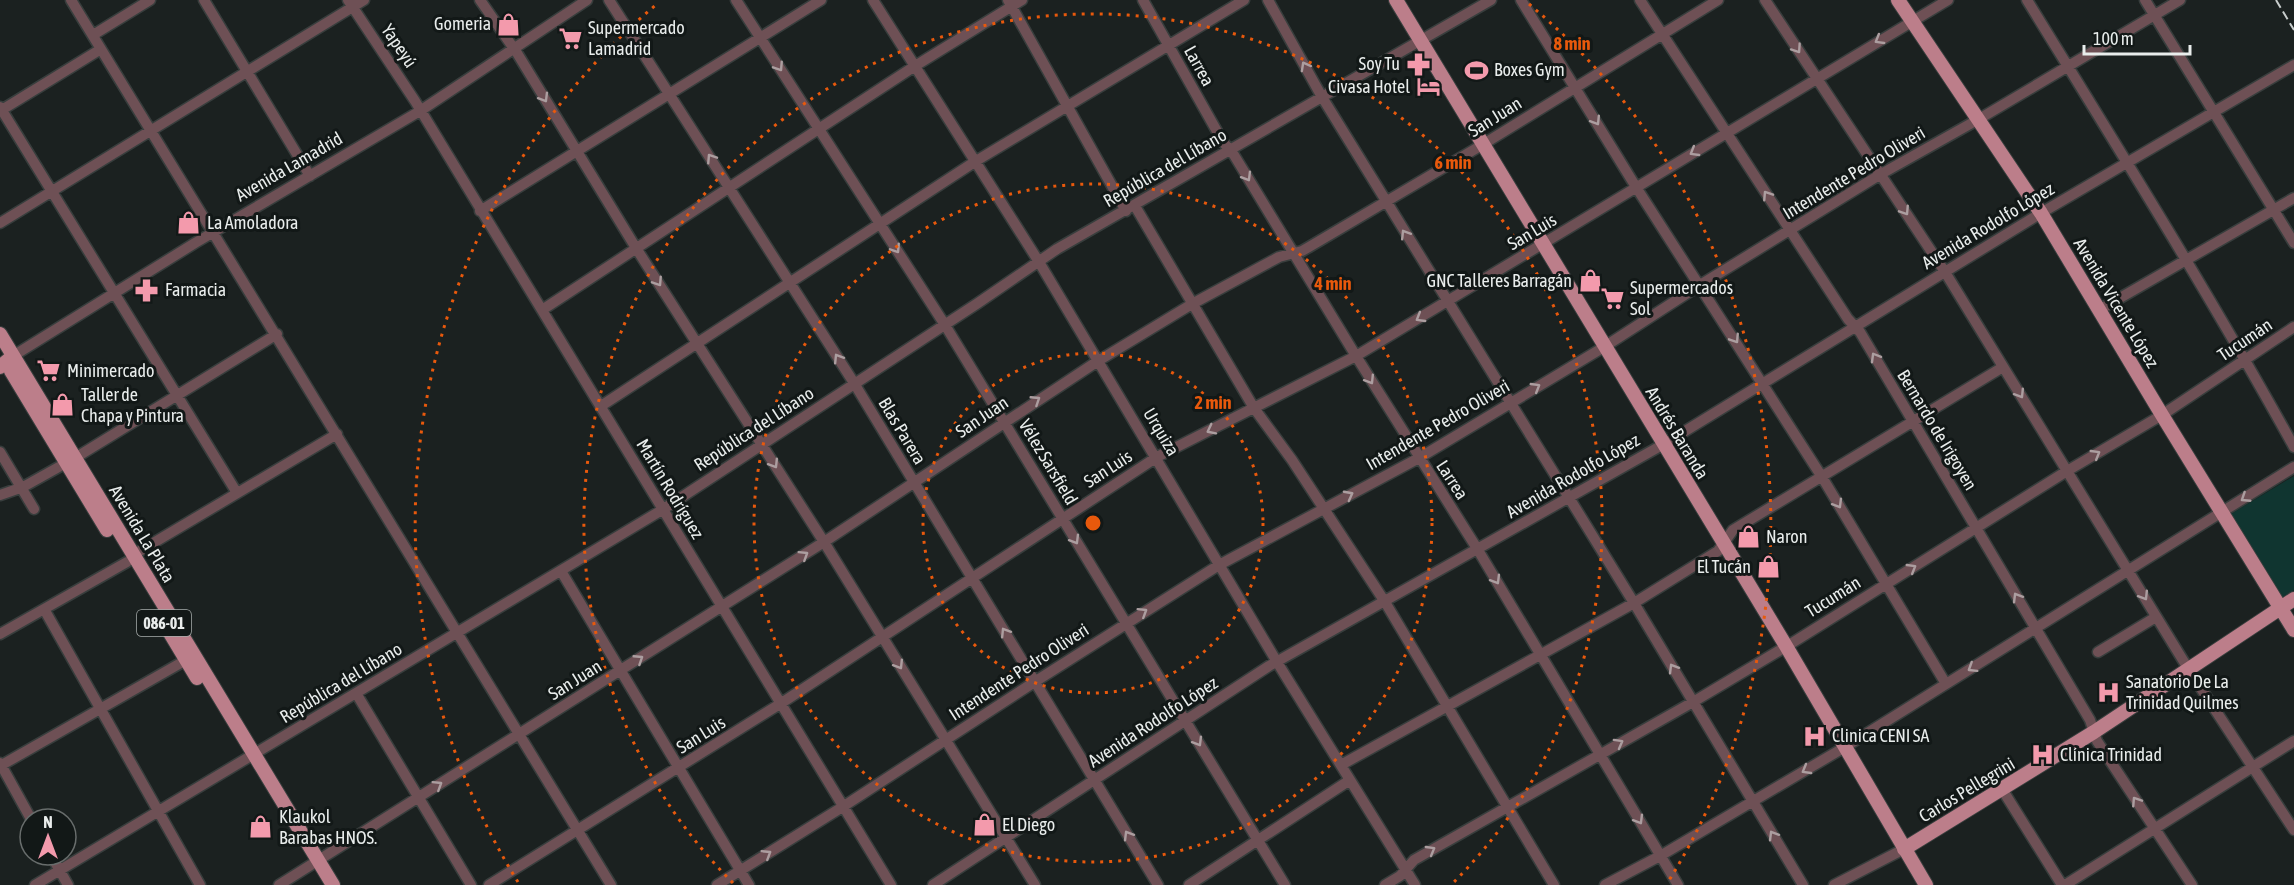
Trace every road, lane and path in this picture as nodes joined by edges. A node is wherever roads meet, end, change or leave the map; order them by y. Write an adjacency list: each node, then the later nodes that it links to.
1 (71, 0): 32 (street)
2 (150, 0): 32 (street)
3 (204, 0): 41 (street)
4 (364, 0): 27 (street)
5 (480, 0): 36 (street)
6 (587, 0): 36 (street, Avenida Lamadrid)
7 (609, 0): 44 (street, Blas Parera)
8 (736, 0): 33 (street, Vélez Sarsfield)
9 (821, 0): 33 (street)
10 (873, 0): 39 (street, Urquiza)
11 (1022, 0): 28 (street)
12 (1143, 0): 35 (street, Larrea)
13 (1244, 0): 35 (street)
14 (1268, 0): 45 (street, one-way to 14)
15 (1396, 0): 34 (main road, Andrés Baranda)
16 (1405, 0): 34 (main road, Andrés Baranda)
17 (1491, 0): 34 (street, República del Líbano)
18 (1521, 0): 43 (street)
19 (1640, 0): 31 (street, Bernardo de Irigoyen)
20 (1718, 0): 31 (street, San Juan)
21 (1765, 0): 42 (street, one-way to 42)
22 (1898, 0): 30 (main road, Avenida Vicente López)
23 (1948, 0): 30 (street, San Luis)
24 (2027, 0): 40 (street)
25 (2145, 0): 29 (street)
26 (2180, 0): 29 (street, Intendente Pedro Oliveri)
27 (351, 3): 41 (street); 48 (street, Yapeyú)
28 (1010, 3): 39 (street); 46 (street)
29 (2155, 15): 40 (street, Intendente Pedro Oliveri); 49 (street)
30 (1912, 20): 42 (street, San Luis, one-way to 42); 50 (main road, Avenida Vicente López)
31 (1662, 34): 43 (street, San Juan); 53 (street, Bernardo de Irigoyen)
32 (93, 35): 37 (street)
33 (761, 38): 44 (street); 51 (street, Vélez Sarsfield, one-way to 51)
34 (1423, 40): 45 (street, República del Líbano); 54 (main road, Andrés Baranda)
35 (1168, 45): 46 (street); 55 (street, Larrea)
36 (513, 48): 48 (street, Avenida Lamadrid); 56 (street, one-way to 56)
37 (101, 49): 47 (street); 52 (street)
38 (2294, 65): 49 (street, Avenida Rodolfo López)
39 (915, 66): 51 (street); 57 (street, Urquiza)
40 (2068, 67): 50 (street, Intendente Pedro Oliveri); 58 (street)
41 (247, 71): 52 (street); 60 (street)
42 (1817, 77): 53 (street, San Luis); 59 (street)
43 (1574, 87): 54 (street, San Juan); 62 (street, one-way to 62)
44 (670, 95): 56 (street); 61 (street, Blas Parera, one-way to 44)
45 (1322, 97): 55 (street, República del Líbano); 65 (street)
46 (1067, 105): 57 (street); 66 (street)
47 (1, 109): 63 (street)
48 (420, 111): 60 (street, Avenida Lamadrid); 68 (street, Martín Rodríguez)
49 (2214, 111): 58 (street, Avenida Rodolfo López); 67 (street)
50 (1979, 120): 59 (street, Intendente Pedro Oliveri); 69 (main road, Avenida Vicente López)
51 (819, 129): 61 (street); 71 (street, Vélez Sarsfield)
52 (151, 130): 63 (street); 72 (street)
53 (1726, 133): 62 (street, San Luis, one-way to 62); 73 (street, Bernardo de Irigoyen, one-way to 53)
54 (1485, 143): 65 (street, San Juan); 74 (main road, Andrés Baranda)
55 (1229, 150): 66 (street, República del Líbano); 77 (street, Larrea, one-way to 77)
56 (576, 151): 68 (street); 76 (street)
57 (976, 161): 71 (street); 79 (street, Urquiza)
58 (2127, 162): 69 (street, Avenida Rodolfo López); 78 (street)
59 (1881, 174): 73 (street, Intendente Pedro Oliveri); 80 (street, one-way to 80)
60 (310, 176): 72 (street, Avenida Lamadrid)
61 (729, 187): 76 (street); 81 (street, Blas Parera)
62 (1636, 187): 74 (street, San Luis); 82 (street)
63 (51, 191): 70 (street); 83 (street)
64 (2294, 198): 67 (street)
65 (1385, 201): 77 (street, San Juan); 84 (street, one-way to 65)
66 (1130, 208): 79 (street, República del Líbano); 85 (street)
67 (2274, 210): 75 (street); 78 (street)
68 (480, 211): 87 (street, Martín Rodríguez)
69 (2041, 213): 80 (street, Avenida Rodolfo López); 86 (main road, Avenida Vicente López)
70 (0, 223)
71 (881, 225): 81 (street); 88 (street, Vélez Sarsfield, one-way to 88)
72 (213, 231): 83 (street, Avenida Lamadrid); 92 (street)
73 (1790, 231): 82 (street, Intendente Pedro Oliveri); 89 (street, Bernardo de Irigoyen)
74 (1546, 243): 84 (street, San Luis); 94 (main road, Andrés Baranda)
75 (2294, 243)
76 (636, 248): 87 (street); 93 (street, one-way to 93)
77 (1293, 253): 85 (street, San Juan); 95 (street, Larrea)
78 (2186, 260): 86 (street); 96 (street)
79 (1039, 262): 88 (street, República del Líbano); 98 (street, Urquiza)
80 (1945, 272): 89 (street, Avenida Rodolfo López); 99 (street)
81 (790, 284): 93 (street); 100 (street, Blas Parera, one-way to 81)
82 (1700, 285): 94 (street, Intendente Pedro Oliveri); 101 (street, one-way to 101)
83 (114, 293): 97 (street, Avenida Lamadrid); 102 (street)
84 (1447, 302): 95 (street, San Luis, one-way to 95); 103 (street)
85 (1192, 304): 98 (street, San Juan); 105 (street)
86 (2099, 309): 106 (main road, Avenida Vicente López)
87 (542, 310): 104 (street, Martín Rodríguez)
88 (945, 325): 100 (street, República del Líbano); 107 (street, Vélez Sarsfield)
89 (1856, 327): 101 (street, Avenida Rodolfo López); 108 (street, Bernardo de Irigoyen, one-way to 89)
90 (2294, 327): 96 (street, Tucumán)
91 (0, 334): 97 (main road, 086-01)
92 (276, 334): 102 (street); 109 (street)
93 (698, 343): 104 (street); 111 (street)
94 (1607, 345): 103 (street, Intendente Pedro Oliveri, one-way to 94); 110 (main road, Andrés Baranda)
95 (1356, 356): 105 (street, San Luis); 115 (street, Larrea, one-way to 115)
96 (2245, 359): 106 (street, Tucumán); 112 (street)
97 (4, 360): 116 (main road, Avenida La Plata / 086-01)
98 (1098, 361): 107 (street, San Juan, one-way to 98); 114 (street, Urquiza)
99 (2003, 367): 108 (street); 118 (street, one-way to 118)
100 (854, 383): 111 (street, República del Líbano); 120 (street, Blas Parera)
101 (1764, 384): 110 (street, Avenida Rodolfo López); 119 (street)
102 (175, 394): 116 (street); 122 (street)
103 (1510, 402): 115 (street, Intendente Pedro Oliveri); 124 (street)
104 (601, 406): 127 (street, Martín Rodríguez)
105 (1254, 408): 114 (street, San Luis, one-way to 114); 126 (street)
106 (2162, 416): 118 (street, Tucumán, one-way to 106); 128 (main road, Avenida Vicente López)
107 (1004, 422): 120 (street, San Juan); 129 (street, Vélez Sarsfield)
108 (1912, 423): 119 (street); 130 (street, Bernardo de Irigoyen)
109 (337, 434): 122 (street); 150 (street)
110 (1667, 442): 124 (street, Avenida Rodolfo López); 131 (main road, Andrés Baranda)
111 (762, 444): 127 (street, República del Líbano); 132 (street, one-way to 132)
112 (2294, 447)
113 (0, 452): 121 (street)
114 (1157, 457): 129 (street, San Luis); 135 (street, Urquiza)
115 (1419, 458): 126 (street, Intendente Pedro Oliveri, one-way to 115); 133 (street, Larrea)
116 (71, 460): 121 (street); 134 (main road, Avenida La Plata / 086-01)
117 (2294, 467): 128 (street, one-way to 128)
118 (2067, 471): 130 (street, Tucumán); 137 (street)
119 (1822, 477): 131 (street); 139 (street, one-way to 139)
120 (914, 483): 132 (street, San Juan); 138 (street, Blas Parera)
121 (22, 487): 123 (street); 125 (street)
122 (237, 493): 134 (street)
123 (0, 495)
124 (1569, 497): 133 (street, Avenida Rodolfo López); 142 (street)
125 (34, 509)
126 (1323, 509): 135 (street, Intendente Pedro Oliveri); 141 (street)
127 (662, 510): 136 (street, República del Líbano); 143 (street, Martín Rodríguez)
128 (2221, 513): 137 (street); 144 (main road, Avenida Vicente López)
129 (1062, 518): 138 (street, San Luis); 147 (street, Vélez Sarsfield, one-way to 147)
130 (1976, 529): 139 (street, Tucumán, one-way to 130); 148 (street, Bernardo de Irigoyen, one-way to 130)
131 (1725, 541): 142 (street); 153 (main road, Andrés Baranda)
132 (824, 542): 143 (street, San Juan, one-way to 132); 152 (street)
133 (1478, 550): 141 (street, Avenida Rodolfo López); 155 (street, Larrea, one-way to 155)
134 (130, 559): 145 (street); 156 (main road, Avenida La Plata / 086-01); 174 (main road, Avenida La Plata / 086-01)
135 (1219, 565): 147 (street, Intendente Pedro Oliveri, one-way to 135); 157 (street, Urquiza)
136 (561, 571): 150 (street, República del Líbano); 159 (street)
137 (2128, 572): 146 (street, one-way to 146); 148 (street)
138 (971, 579): 152 (street, San Luis); 160 (street, Blas Parera, one-way to 138)
139 (1886, 584): 153 (street, Tucumán); 161 (street)
140 (2294, 599): 144 (main road, Carlos Pellegrini)
141 (1385, 602): 157 (street, Avenida Rodolfo López); 166 (street)
142 (1634, 603): 155 (street); 163 (street, one-way to 142)
143 (721, 607): 159 (street, San Juan, one-way to 143); 164 (street, Martín Rodríguez)
144 (2280, 608): 149 (main road, Avenida Vicente López); 158 (main road, Carlos Pellegrini)
145 (44, 609): 151 (street); 165 (street)
146 (2157, 617): 154 (street); 158 (street)
147 (1125, 623): 160 (street, Intendente Pedro Oliveri); 167 (street, Vélez Sarsfield)
148 (2036, 629): 161 (street, one-way to 161); 168 (street, Bernardo de Irigoyen)
149 (2294, 630)
150 (456, 632): 162 (street, República del Líbano); 169 (street)
151 (0, 634)
152 (882, 637): 164 (street, San Luis); 170 (street, one-way to 170)
153 (1789, 644): 163 (street, Tucumán); 172 (main road, Andrés Baranda)
154 (2098, 652)
155 (1540, 656): 166 (street); 173 (street, Larrea)
156 (186, 660): 165 (street); 174 (main road, Avenida La Plata / 086-01)
157 (1277, 662): 167 (street, Avenida Rodolfo López); 176 (street, Urquiza)
158 (2189, 670): 168 (main road, Carlos Pellegrini); 178 (street)
159 (621, 671): 169 (street, San Juan); 177 (street)
160 (1036, 681): 170 (street, Intendente Pedro Oliveri); 179 (street, Blas Parera)
161 (1947, 684): 172 (street)
162 (356, 693): 174 (street, República del Líbano); 182 (street)
163 (1694, 702): 173 (street, Tucumán, one-way to 163); 183 (street)
164 (780, 704): 177 (street, San Luis); 184 (street, Martín Rodríguez)
165 (100, 708): 175 (street); 187 (street)
166 (1448, 708): 176 (street); 185 (street)
167 (1185, 722): 179 (street, Avenida Rodolfo López); 192 (street, Vélez Sarsfield, one-way to 192)
168 (2094, 732): 181 (main road, Carlos Pellegrini); 188 (street, Bernardo de Irigoyen, one-way to 168)
169 (519, 734): 182 (street, San Juan, one-way to 169); 189 (street)
170 (946, 740): 184 (street, Intendente Pedro Oliveri); 191 (street)
171 (2294, 741): 178 (street)
172 (1848, 745): 183 (street, one-way to 183); 193 (main road, Andrés Baranda)
173 (1599, 754): 185 (street, Tucumán); 194 (street, Larrea, one-way to 194)
174 (251, 757): 187 (street, República del Líbano); 195 (main road, Avenida La Plata / 086-01)
175 (0, 764): 186 (street)
176 (1341, 765): 180 (street, Urquiza)
177 (680, 767): 189 (street, San Luis); 199 (street)
178 (2252, 767): 188 (street); 190 (street)
179 (1095, 779): 191 (street, Avenida Rodolfo López); 214 (street, Blas Parera, one-way to 179)
180 (1350, 780): 192 (street); 197 (street, Urquiza)
181 (2002, 789): 193 (main road, Carlos Pellegrini); 226 (street)
182 (418, 798): 195 (street, San Juan); 206 (street)
183 (1753, 800): 194 (street); 222 (street, one-way to 183)
184 (844, 806): 199 (street, Intendente Pedro Oliveri, one-way to 184); 211 (street, Martín Rodríguez)
185 (1508, 806): 197 (street, Tucumán, one-way to 185); 219 (street)
186 (24, 807)
187 (160, 812): 198 (street, República del Líbano); 202 (street)
188 (2154, 829): 226 (street); 227 (street, Bernardo de Irigoyen)
189 (579, 830): 207 (street, San Luis); 208 (street)
190 (2294, 830)
191 (1006, 838): 212 (street, Avenida Rodolfo López); 213 (street)
192 (1257, 840): 215 (street); 216 (street, Vélez Sarsfield)
193 (1907, 847): 223 (street, Carlos Pellegrini); 224 (main road, Andrés Baranda); 225 (main road, Andrés Baranda)
194 (1660, 856): 220 (street); 221 (street, Larrea)
195 (315, 863): 203 (street, San Juan); 204 (main road, Avenida La Plata / 086-01); 205 (main road, Avenida La Plata / 086-01)
196 (58, 867): 198 (street)
197 (1405, 869): 217 (street, Tucumán); 218 (street, Urquiza)
198 (60, 871): 200 (street, República del Líbano); 201 (street)
199 (740, 871): 209 (street, Intendente Pedro Oliveri); 210 (street)
200 (35, 885)
201 (68, 885)
202 (200, 885)
203 (279, 885)
204 (323, 885)
205 (333, 885)
206 (471, 885)
207 (489, 885)
208 (611, 885)
209 (717, 885)
210 (749, 885)
211 (891, 885)
212 (933, 885)
213 (1035, 885)
214 (1158, 885)
215 (1189, 885)
216 (1285, 885)
217 (1385, 885)
218 (1414, 885)
219 (1554, 885)
220 (1605, 885)
221 (1678, 885)
222 (1803, 885)
223 (1834, 885)
224 (1926, 885)
225 (1935, 885)
226 (2063, 885)
227 (2192, 885)

